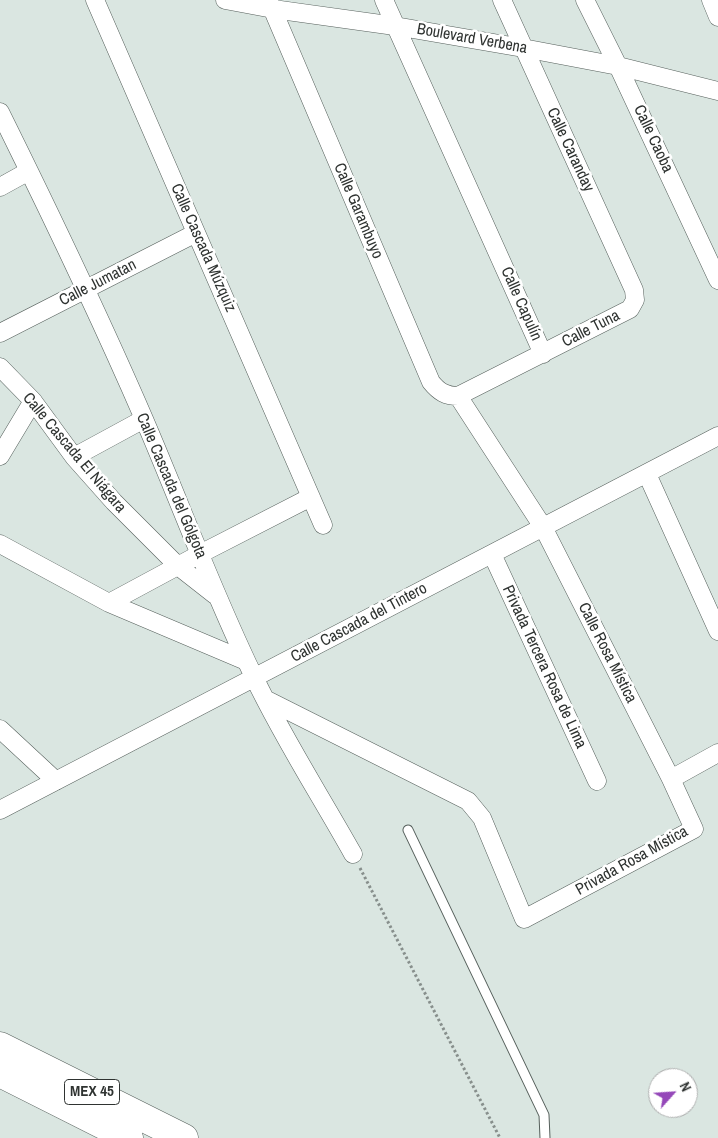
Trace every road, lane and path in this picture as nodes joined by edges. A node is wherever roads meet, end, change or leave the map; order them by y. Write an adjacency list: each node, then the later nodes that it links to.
1 (95, 0): 16 (street, Calle Cascada Múzquiz)
2 (224, 0): 7 (street, Boulevard Verbena)
3 (384, 0): 9 (street, Calle Capulín)
4 (502, 0): 10 (street, Calle Caranday)
5 (585, 0): 11 (street, Calle Caoba)
6 (711, 0): 8 (street)
7 (271, 4): 9 (street, Boulevard Verbena); 23 (street, Calle Garambuyo)
8 (718, 18)
9 (395, 26): 10 (street, Boulevard Verbena); 21 (street, Calle Capulín)
10 (523, 48): 11 (street, Boulevard Verbena); 19 (street, Calle Caranday)
11 (618, 66): 12 (street, Boulevard Verbena); 17 (street, Calle Caoba)
12 (718, 91)
13 (0, 112): 14 (street, Calle Cascada del Gólgota)
14 (29, 171): 15 (street); 18 (street, Calle Cascada del Gólgota)
15 (0, 187)
16 (196, 233): 18 (street, Calle Jumatan); 30 (street, Calle Cascada Múzquiz)
17 (718, 280)
18 (87, 289): 20 (street, Calle Jumatan); 25 (street, Calle Cascada del Gólgota)
19 (635, 300): 21 (street, Calle Tuna)
20 (0, 334)
21 (543, 354): 23 (street, Calle Capulín)
22 (0, 367): 24 (street, Calle Cascada El Niágara)
23 (458, 396): 32 (street)
24 (33, 401): 27 (street); 28 (street, Calle Cascada El Niágara)
25 (144, 419): 28 (street); 34 (street, Calle Cascada del Gólgota)
26 (718, 436): 29 (street, Calle Cascada del Tintero)
27 (0, 456)
28 (74, 457): 36 (street, Calle Cascada El Niágara)
29 (646, 474): 32 (street, Calle Cascada del Tintero); 39 (street)
30 (311, 497): 31 (street, Calle Cascada Múzquiz); 34 (street)
31 (323, 525)
32 (543, 527): 35 (street, Calle Cascada del Tintero); 45 (street, Calle Rosa Mística)
33 (0, 544): 38 (street)
34 (200, 554): 36 (street); 37 (street, Calle Cascada del Gólgota)
35 (492, 554): 41 (street, Calle Cascada del Tintero); 46 (street, Privada Tercera Rosa de Lima)
36 (178, 566): 37 (street, Calle Cascada El Niágara); 38 (street)
37 (217, 597): 40 (street, Calle Cascada del Gólgota)
38 (109, 603): 40 (street)
39 (718, 631)
40 (246, 661): 41 (street, Calle Cascada del Gólgota)
41 (254, 678): 42 (street, Calle Cascada del Gólgota); 47 (street, Calle Cascada del Tintero)
42 (265, 698): 45 (street, Privada Rosa Mística); 50 (street, Calle Cascada del Gólgota)
43 (0, 730): 47 (street)
44 (718, 753): 45 (street)
45 (671, 779)
46 (597, 781)
47 (56, 782): 48 (street, Calle Cascada del Tintero)
48 (0, 810)
49 (408, 830): 56 (lane)
50 (353, 854): 55 (path)
51 (0, 1046): 54 (highway, MEX 45)
52 (0, 1073): 53 (highway, MEX 45)
53 (129, 1138)
54 (184, 1138)
55 (500, 1138)
56 (545, 1138)

